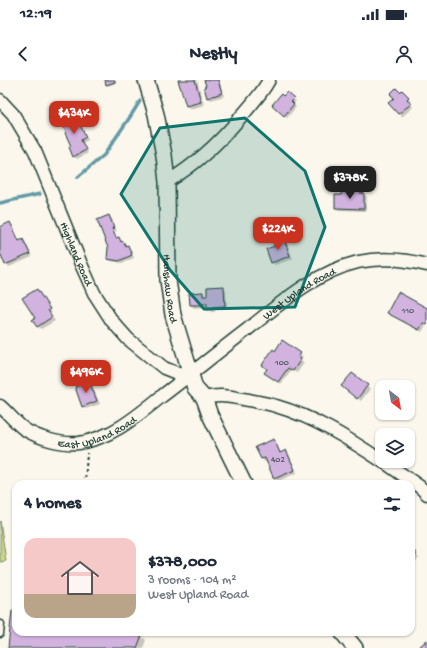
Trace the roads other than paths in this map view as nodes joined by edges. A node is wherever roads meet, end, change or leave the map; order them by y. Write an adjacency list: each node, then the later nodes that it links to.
1 (146, 80): 4 (street, Hanshaw Road)
2 (269, 80): 4 (street)
3 (0, 100): 6 (street, Highland Road)
4 (167, 182): 6 (street, Hanshaw Road)
5 (427, 265): 6 (street, West Upland Road)
6 (190, 375): 7 (street, Hanshaw Road); 8 (street, East Upland Road)
7 (204, 398): 9 (street); 11 (street, Hanshaw Road)
8 (0, 406)
9 (375, 456)
10 (393, 468): 12 (street)
11 (242, 480)
12 (412, 480)
13 (415, 482): 14 (street)
14 (425, 488)
15 (0, 624): 16 (lane)
16 (0, 634)
17 (345, 636): 18 (street)
18 (355, 648)

